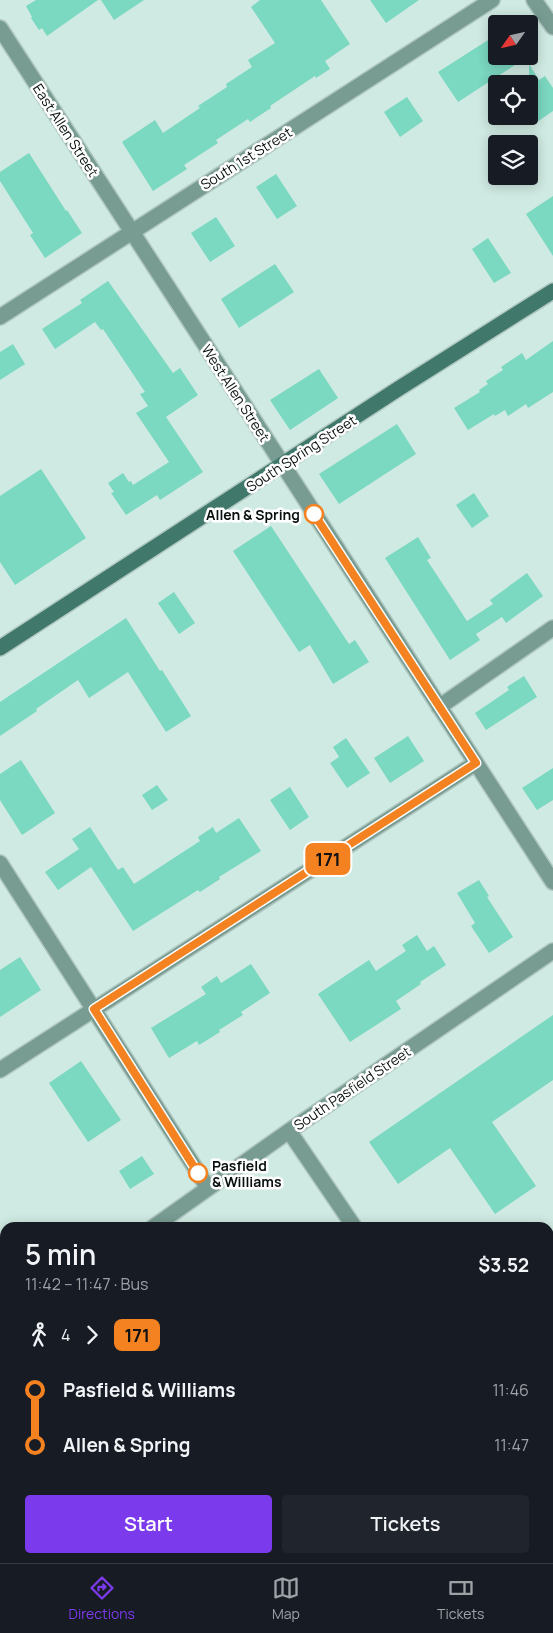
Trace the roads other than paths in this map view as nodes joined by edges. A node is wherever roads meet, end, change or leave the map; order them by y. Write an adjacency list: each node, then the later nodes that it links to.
1 (492, 0): 5 (street, South 1st Street)
2 (534, 0): 3 (street)
3 (553, 27)
4 (0, 28): 5 (street, East Allen Street)
5 (131, 232): 7 (street, South 1st Street); 8 (street, West Allen Street)
6 (553, 291): 8 (street, South Spring Street)
7 (0, 317)
8 (282, 465): 10 (street, South Spring Street); 11 (street, West Allen Street)
9 (553, 628): 11 (street)
10 (0, 648)
11 (439, 706): 12 (street, West Allen Street)
12 (476, 763): 14 (street, West Allen Street); 16 (street)
13 (0, 863): 16 (street)
14 (553, 882)
15 (553, 951): 18 (street, South Pasfield Street)
16 (94, 1009): 17 (street); 19 (street)
17 (0, 1070)
18 (289, 1131): 19 (street, South Pasfield Street); 21 (street)
19 (208, 1188): 20 (street, South Pasfield Street)
20 (160, 1222)
21 (351, 1222)

